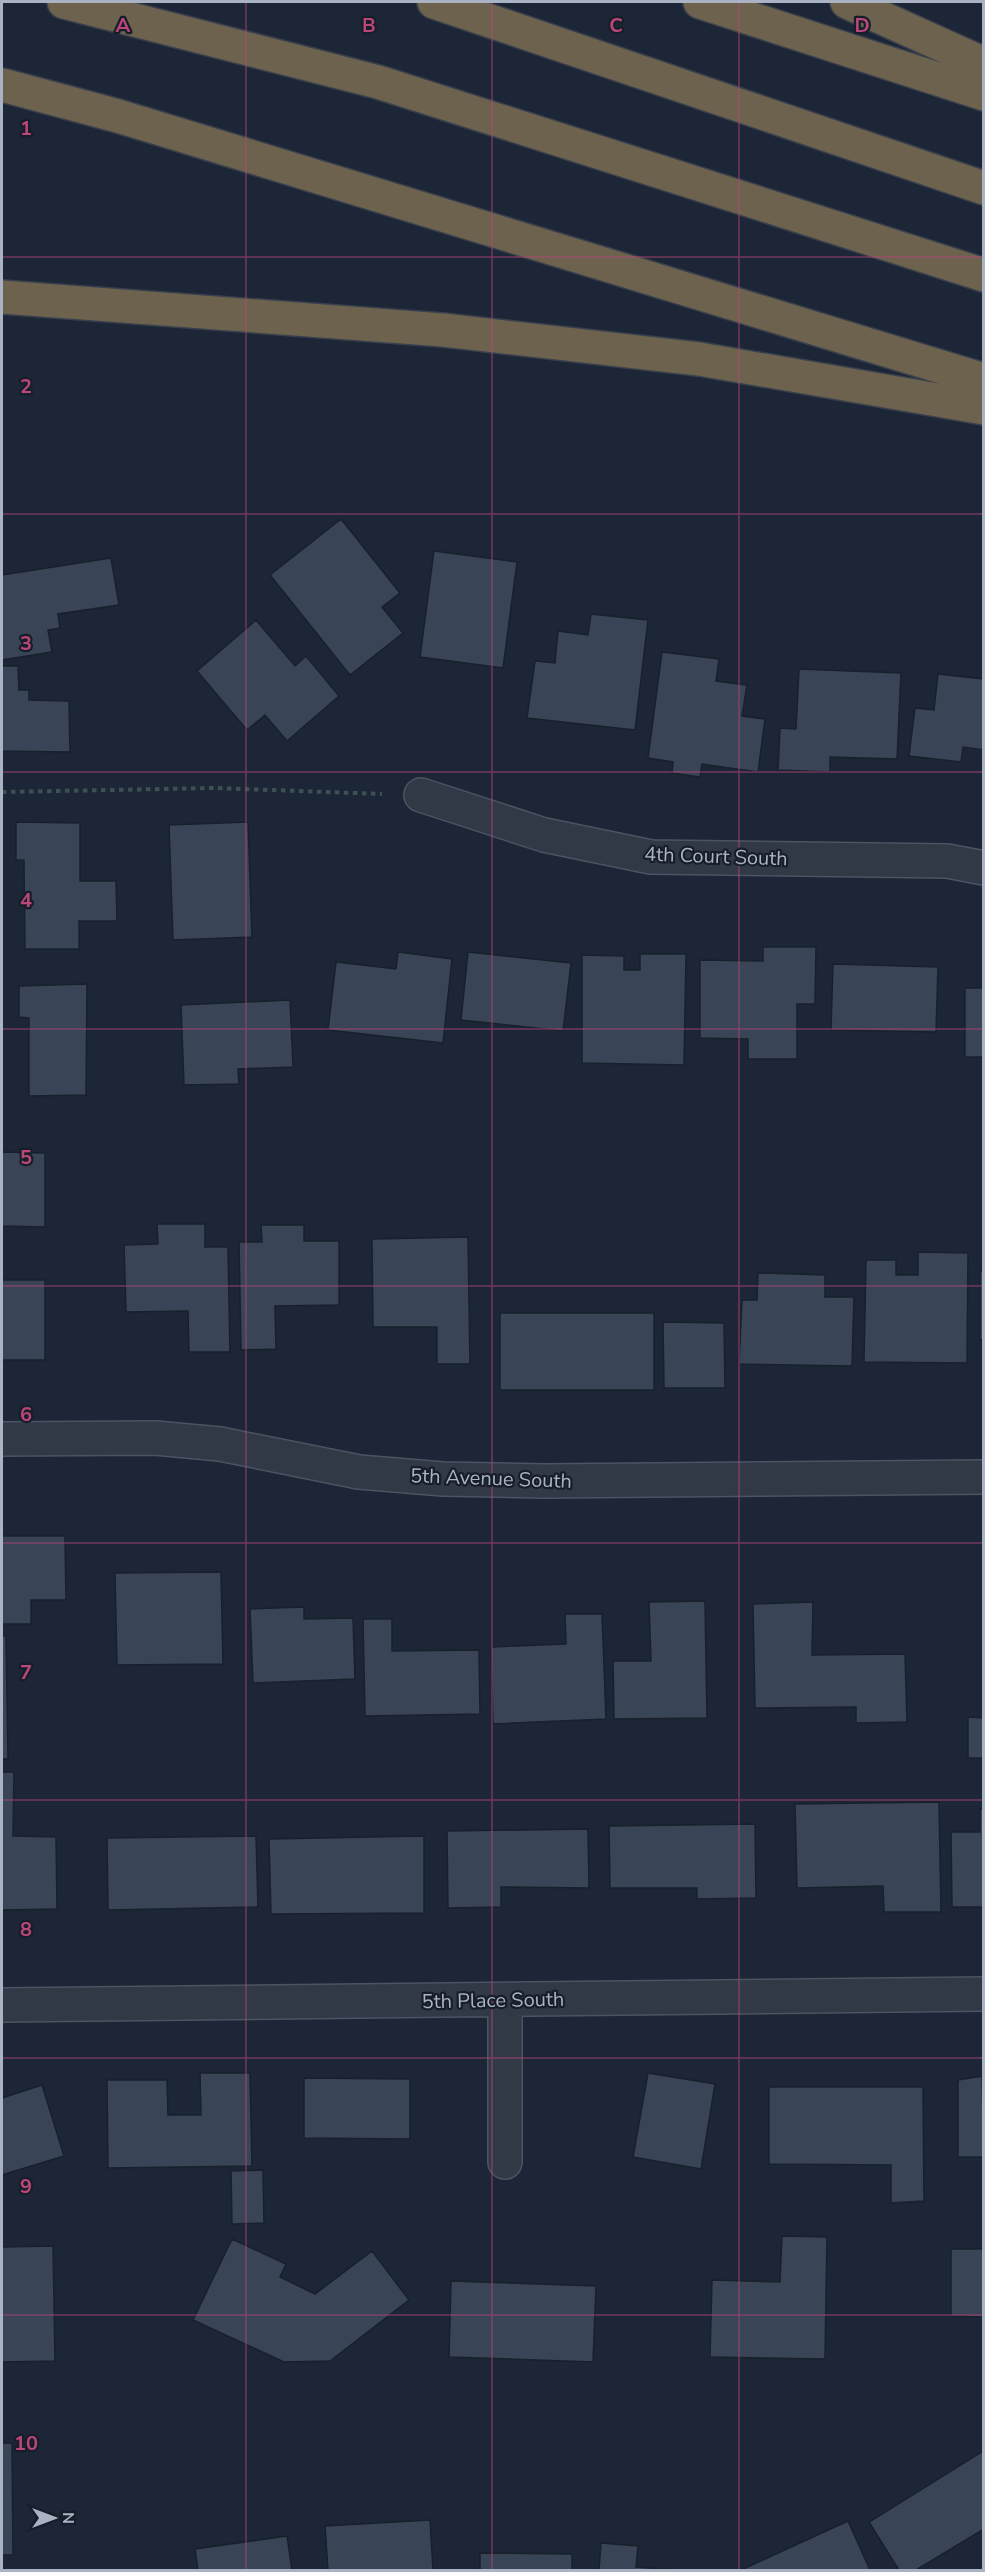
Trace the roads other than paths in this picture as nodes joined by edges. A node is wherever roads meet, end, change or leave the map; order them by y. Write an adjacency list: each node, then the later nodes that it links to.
1 (64, 2): 9 (highway)
2 (434, 2): 8 (highway)
3 (700, 2): 7 (highway)
4 (847, 2): 5 (highway)
5 (984, 64)
6 (2, 85): 11 (highway)
7 (984, 94)
8 (984, 188)
9 (984, 275)
10 (2, 297): 12 (highway)
11 (984, 380)
12 (984, 408)
13 (421, 795): 14 (street, 4th Court South)
14 (984, 868)
15 (2, 1439): 16 (street, 5th Avenue South)
16 (984, 1476)
17 (984, 1994): 18 (street, 5th Place South)
18 (505, 2000): 19 (street, 5th Place South); 20 (street)
19 (2, 2005)
20 (505, 2162)

